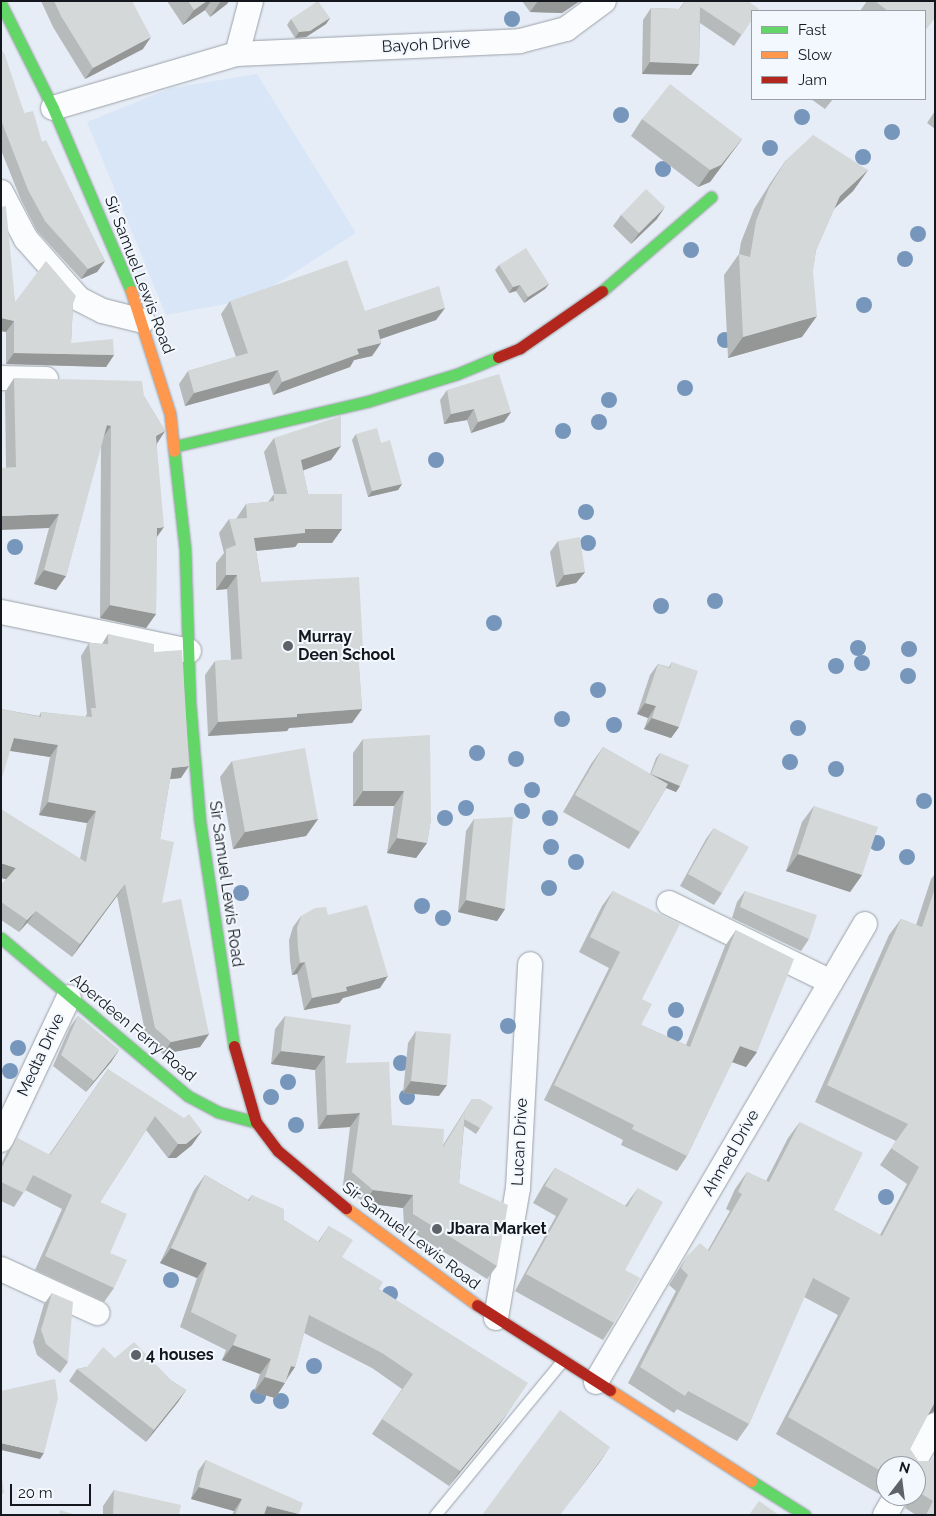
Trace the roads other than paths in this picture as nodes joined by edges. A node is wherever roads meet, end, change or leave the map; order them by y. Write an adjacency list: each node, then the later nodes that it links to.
1 (251, 1): 4 (street)
2 (604, 1): 4 (street, Bayoh Drive)
3 (1, 4): 5 (main road, Sir Samuel Lewis Road)
4 (237, 54): 5 (street, Bayoh Drive)
5 (53, 108): 8 (main road, Sir Samuel Lewis Road)
6 (1, 192): 8 (street)
7 (711, 197): 13 (main road)
8 (143, 321): 12 (main road, Sir Samuel Lewis Road)
9 (1, 378): 10 (street)
10 (69, 380)
11 (135, 382): 12 (street)
12 (163, 382): 13 (main road, Sir Samuel Lewis Road)
13 (176, 446): 15 (main road, Sir Samuel Lewis Road)
14 (1, 612): 15 (street)
15 (188, 651): 22 (main road, Sir Samuel Lewis Road)
16 (669, 903): 20 (street)
17 (865, 924): 20 (street, Ahmed Drive)
18 (1, 938): 21 (main road, Aberdeen Ferry Road)
19 (530, 964): 26 (street, Lucan Drive)
20 (831, 982): 28 (street, Ahmed Drive)
21 (69, 996): 22 (main road, Aberdeen Ferry Road); 23 (street, Medta Drive)
22 (256, 1122): 26 (main road, Sir Samuel Lewis Road)
23 (1, 1140)
24 (1, 1269): 25 (street)
25 (97, 1313)
26 (496, 1318): 27 (main road, Sir Samuel Lewis Road)
27 (562, 1361): 28 (main road, Sir Samuel Lewis Road); 31 (lane)
28 (596, 1382): 32 (main road, Sir Samuel Lewis Road)
29 (935, 1425): 30 (street)
30 (918, 1456)
31 (435, 1515)
32 (804, 1515)

